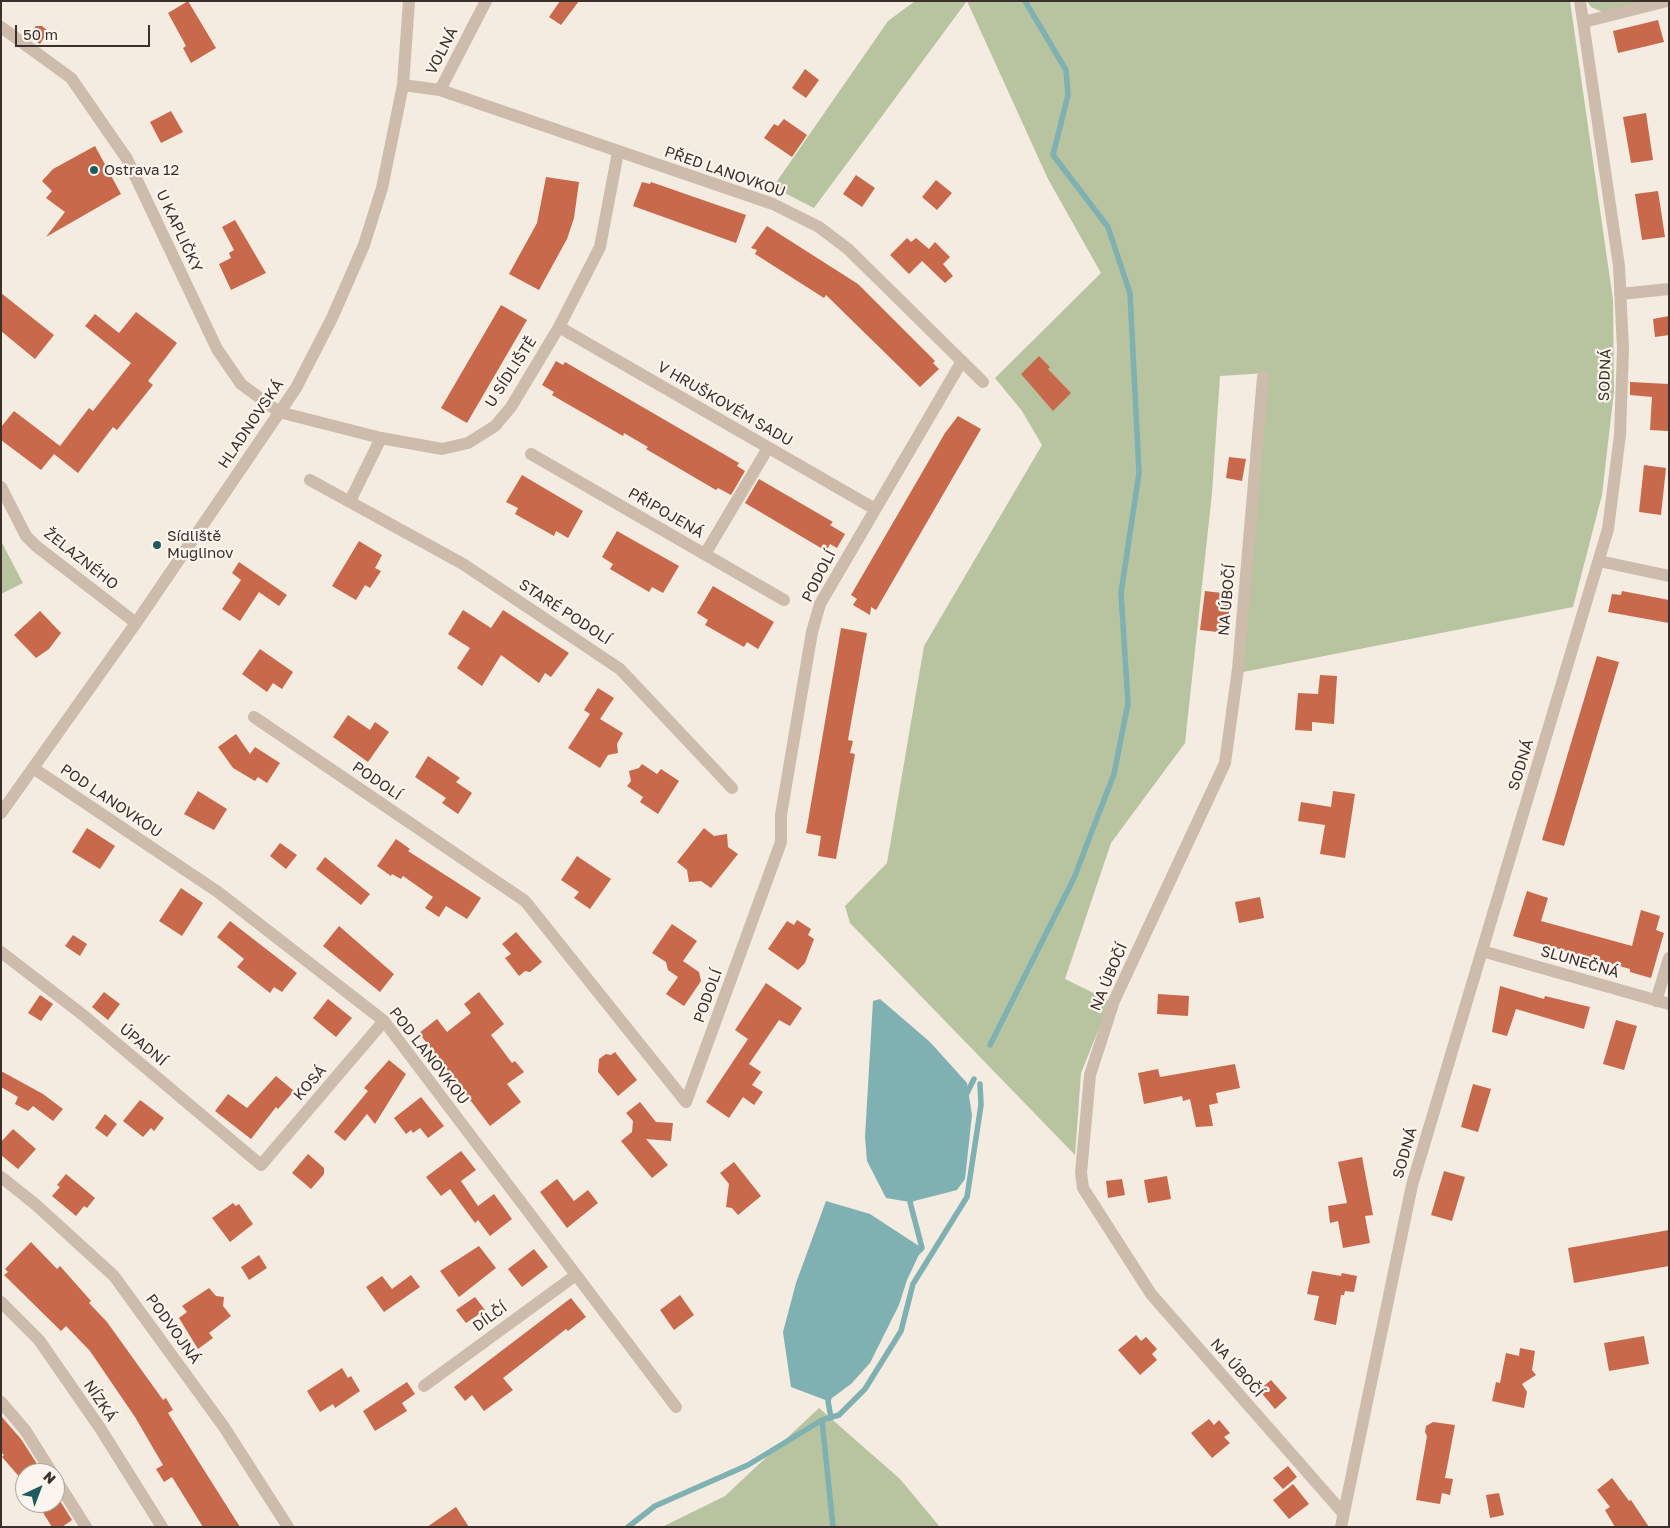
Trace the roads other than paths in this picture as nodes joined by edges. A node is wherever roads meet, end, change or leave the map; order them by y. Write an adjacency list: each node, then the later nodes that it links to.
1 (409, 1): 7 (street, HLADNOVSKÁ)
2 (486, 1): 8 (street, VOLNÁ)
3 (1580, 1): 5 (street, SODNÁ)
4 (1667, 1): 5 (street)
5 (1584, 22): 11 (street, SODNÁ)
6 (1, 27): 16 (street, U KAPLIČKY)
7 (402, 85): 8 (street, PŘED LANOVKOU); 16 (street, HLADNOVSKÁ)
8 (440, 90): 9 (street, PŘED LANOVKOU)
9 (618, 152): 12 (street, U SÍDLIŠTĚ); 13 (street, PŘED LANOVKOU)
10 (1669, 289): 11 (street)
11 (1620, 294): 25 (street, SODNÁ)
12 (559, 327): 17 (street, U SÍDLIŠTĚ); 18 (street, V HRUŠKOVÉM SADU)
13 (962, 361): 15 (street, PŘED LANOVKOU); 23 (street, PODOLÍ)
14 (1263, 377): 47 (street, NA ÚBOČÍ)
15 (983, 382)
16 (280, 412): 17 (street, U SÍDLIŠTĚ); 28 (street, HLADNOVSKÁ)
17 (381, 438): 22 (street)
18 (768, 448): 23 (street, V HRUŠKOVÉM SADU); 24 (street)
19 (531, 454): 24 (street, PŘIPOJENÁ)
20 (310, 480): 22 (street, STARÉ PODOLÍ)
21 (1, 487): 28 (street, ŽELAZNÉHO)
22 (350, 501): 31 (street, STARÉ PODOLÍ)
23 (875, 509): 29 (street, PODOLÍ)
24 (705, 554): 27 (street, PŘIPOJENÁ)
25 (1599, 561): 26 (street); 33 (street, SODNÁ)
26 (1669, 576)
27 (784, 600)
28 (136, 622): 30 (street, HLADNOVSKÁ)
29 (254, 717)
30 (33, 768): 32 (street, HLADNOVSKÁ); 37 (street, POD LANOVKOU)
31 (732, 788)
32 (1, 813)
33 (1482, 951): 36 (street, SLUNEČNÁ); 47 (street, SODNÁ)
34 (1, 952): 38 (street, ÚPADNÍ)
35 (1669, 958): 36 (street)
36 (1662, 1002)
37 (384, 1021): 38 (street, KOSÁ); 40 (street, POD LANOVKOU)
38 (261, 1165)
39 (1, 1177): 50 (street, PODVOJNÁ)
40 (576, 1275): 42 (street, DÍLČÍ); 44 (street, POD LANOVKOU)
41 (1, 1302): 49 (street, NÍZKÁ)
42 (424, 1386)
43 (1, 1402): 45 (street)
44 (676, 1407)
45 (46, 1463)
46 (65, 1494): 48 (street)
47 (1344, 1513): 51 (street, SODNÁ)
48 (86, 1527)
49 (162, 1527)
50 (288, 1527)
51 (1341, 1527)

